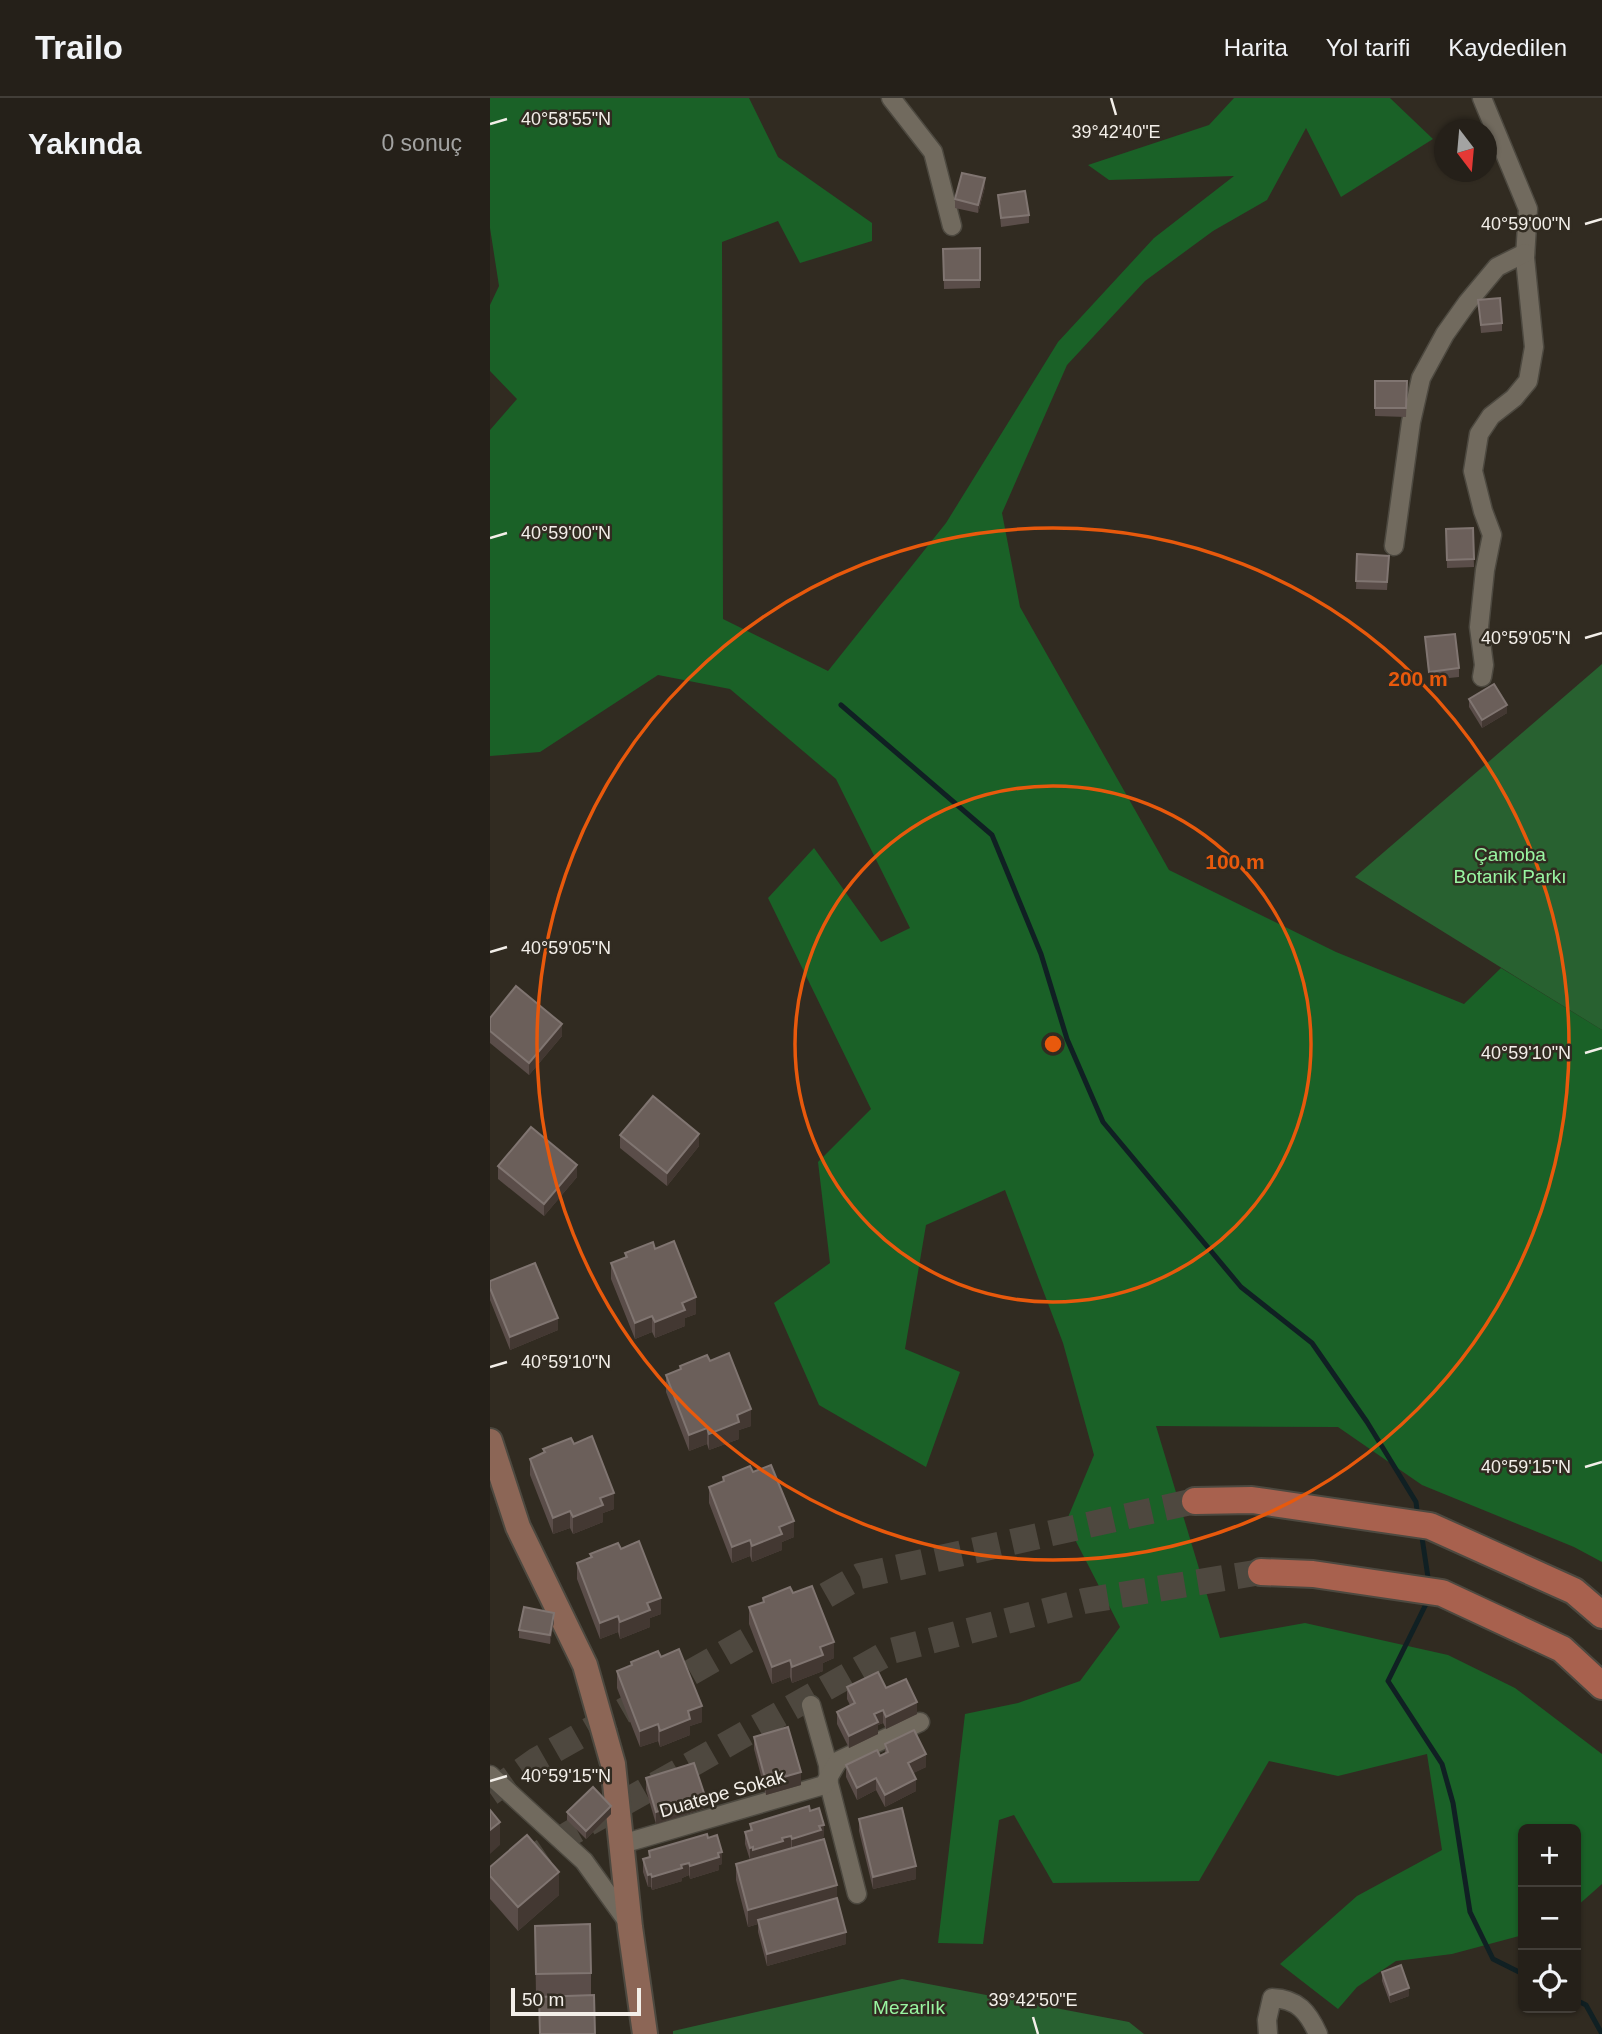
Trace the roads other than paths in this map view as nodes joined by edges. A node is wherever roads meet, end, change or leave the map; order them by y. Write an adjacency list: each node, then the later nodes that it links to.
1 (891, 98): 3 (street)
2 (1482, 98): 4 (street)
3 (952, 226)
4 (1525, 253): 5 (street); 6 (street)
5 (1394, 546)
6 (1482, 677)
7 (490, 1441): 16 (street)
8 (1195, 1501): 10 (main road)
9 (1261, 1572): 11 (main road)
10 (1602, 1615)
11 (1602, 1686)
12 (811, 1705): 15 (street)
13 (920, 1722): 15 (street, Duatepe Sokak)
14 (490, 1775): 18 (street)
15 (829, 1775): 16 (street, Duatepe Sokak); 17 (street)
16 (622, 1844): 18 (street)
17 (857, 1894)
18 (630, 1927): 19 (street)
19 (645, 2034)
20 (1268, 2034): 21 (street)
21 (1318, 2034)

